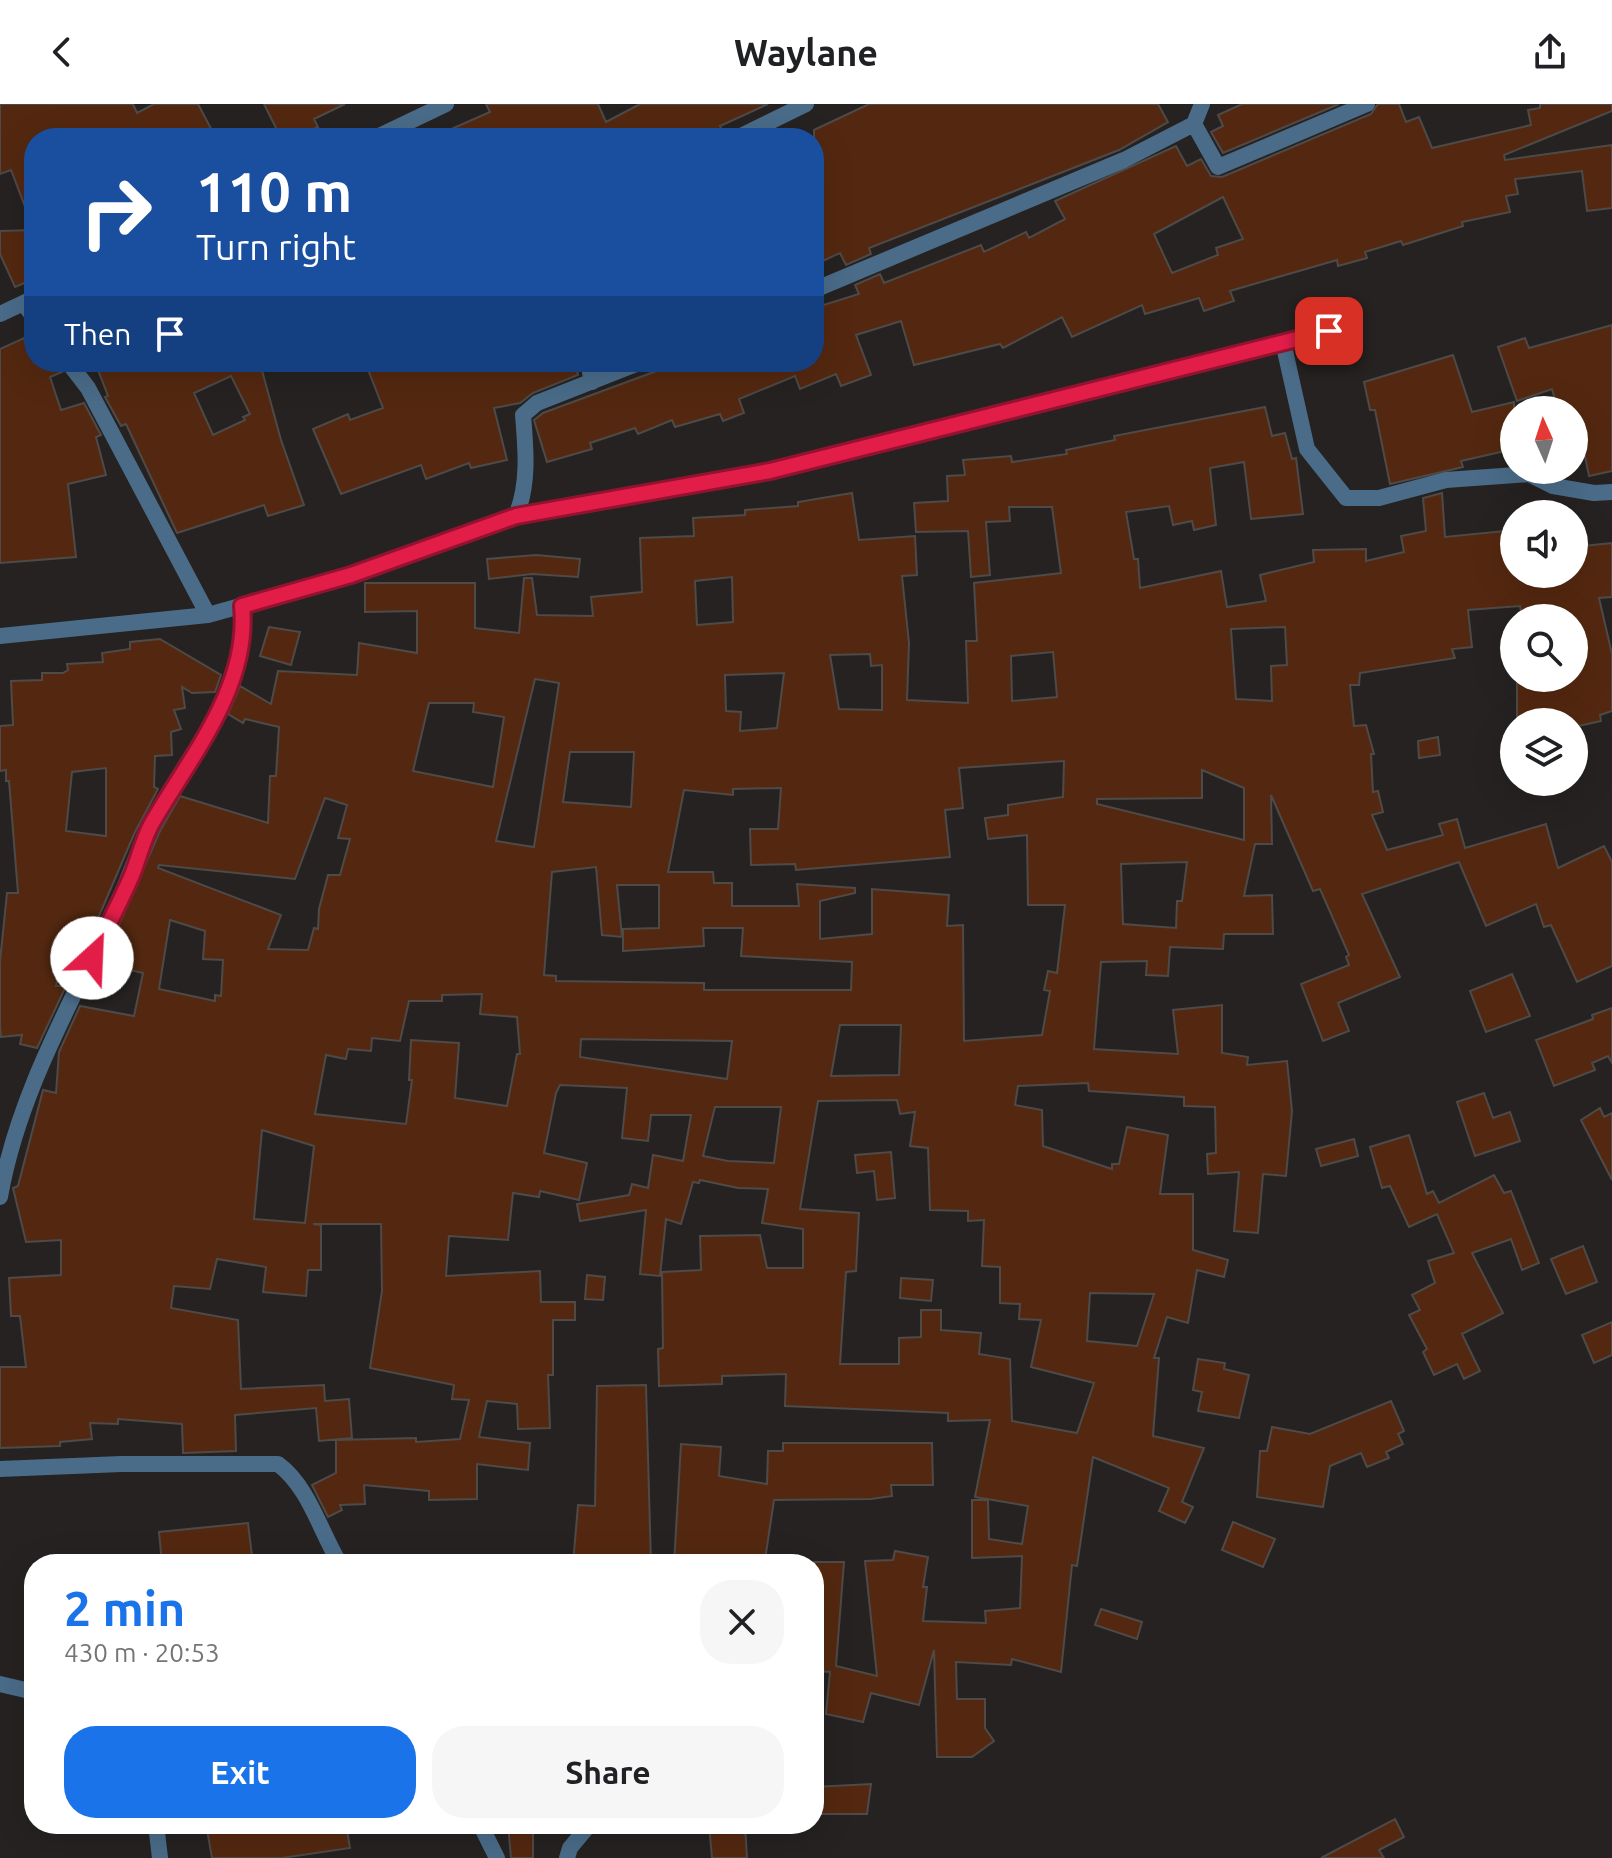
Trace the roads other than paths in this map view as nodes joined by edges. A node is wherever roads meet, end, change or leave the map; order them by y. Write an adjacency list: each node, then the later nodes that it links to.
1 (446, 104): 6 (street)
2 (806, 104): 7 (street)
3 (1202, 104): 5 (street)
4 (1367, 104): 5 (street)
5 (1194, 124): 8 (street)
6 (396, 128)
7 (757, 128)
8 (824, 286)
9 (24, 303): 10 (street)
10 (0, 314)
11 (1352, 325): 12 (street)
12 (1283, 342): 17 (street); 18 (street)
13 (76, 372): 20 (street)
14 (590, 372): 16 (street)
15 (616, 372): 16 (street)
16 (592, 382): 18 (street)
17 (1612, 492)
18 (516, 516): 19 (street)
19 (242, 606): 20 (street); 22 (street)
20 (208, 615): 21 (street)
21 (0, 636)
22 (0, 1197)
23 (0, 1469): 24 (street)
24 (334, 1554)
25 (0, 1684): 26 (street)
26 (24, 1690)
27 (157, 1834): 30 (street)
28 (485, 1834): 31 (street)
29 (582, 1834): 32 (street)
30 (160, 1858)
31 (497, 1858)
32 (567, 1858)

